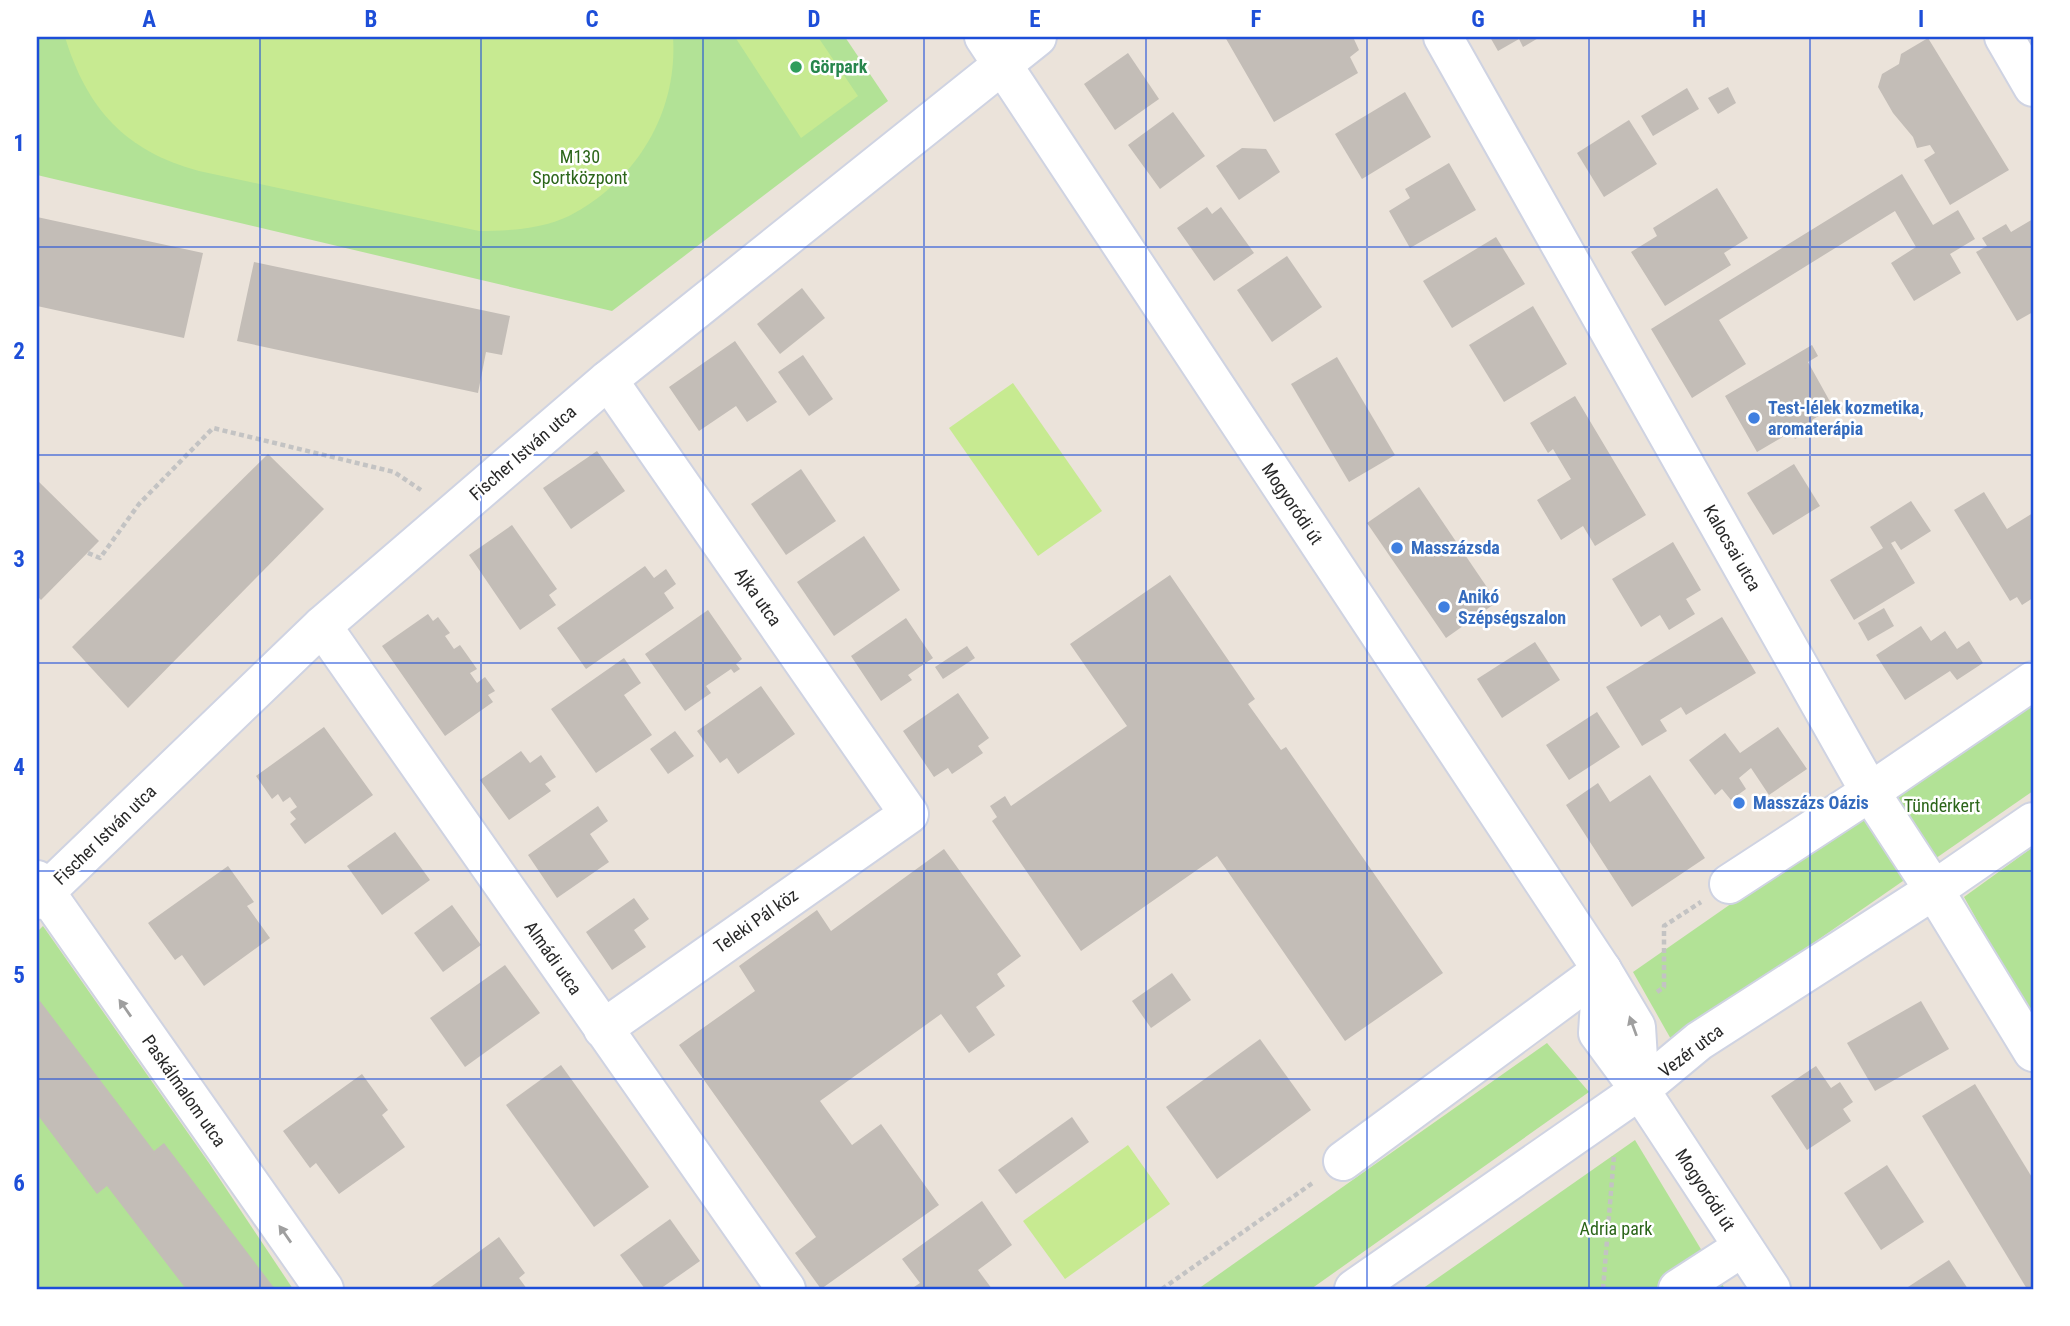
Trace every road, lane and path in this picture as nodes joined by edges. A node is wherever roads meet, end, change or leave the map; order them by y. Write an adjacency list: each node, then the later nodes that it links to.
1 (1037, 37): 4 (street, Fischer István utca)
2 (1443, 37): 11 (street, Kalocsai utca)
3 (2004, 37): 5 (street)
4 (993, 51): 6 (street, Fischer István utca); 17 (street, Mogyoródi út)
5 (2033, 87)
6 (608, 380): 9 (street, Fischer István utca); 12 (street, Ajka utca)
7 (421, 490): 8 (path)
8 (88, 552)
9 (322, 626): 16 (street, Fischer István utca); 18 (street, Almádi utca)
10 (2033, 681): 11 (street)
11 (1870, 792): 14 (street); 15 (street, Kalocsai utca)
12 (909, 814): 18 (street, Teleki Pál köz)
13 (2033, 822): 15 (street, Vezér utca)
14 (1729, 884)
15 (1934, 890): 19 (street, Kalocsai utca); 20 (street, Vezér utca)
16 (39, 891): 24 (street, Paskálmalom utca, one-way to 16)
17 (1601, 970): 20 (street, Mogyoródi út); 22 (street)
18 (603, 1029): 25 (street, Almádi utca)
19 (2033, 1052)
20 (1640, 1090): 23 (street, Mogyoródi út); 27 (street, Vezér utca)
21 (1614, 1155): 28 (path)
22 (1343, 1161): 26 (path)
23 (1743, 1247): 29 (street); 30 (street, Mogyoródi út)
24 (324, 1289)
25 (786, 1289)
26 (1161, 1289)
27 (1354, 1289)
28 (1603, 1289)
29 (1678, 1289)
30 (1771, 1289)

